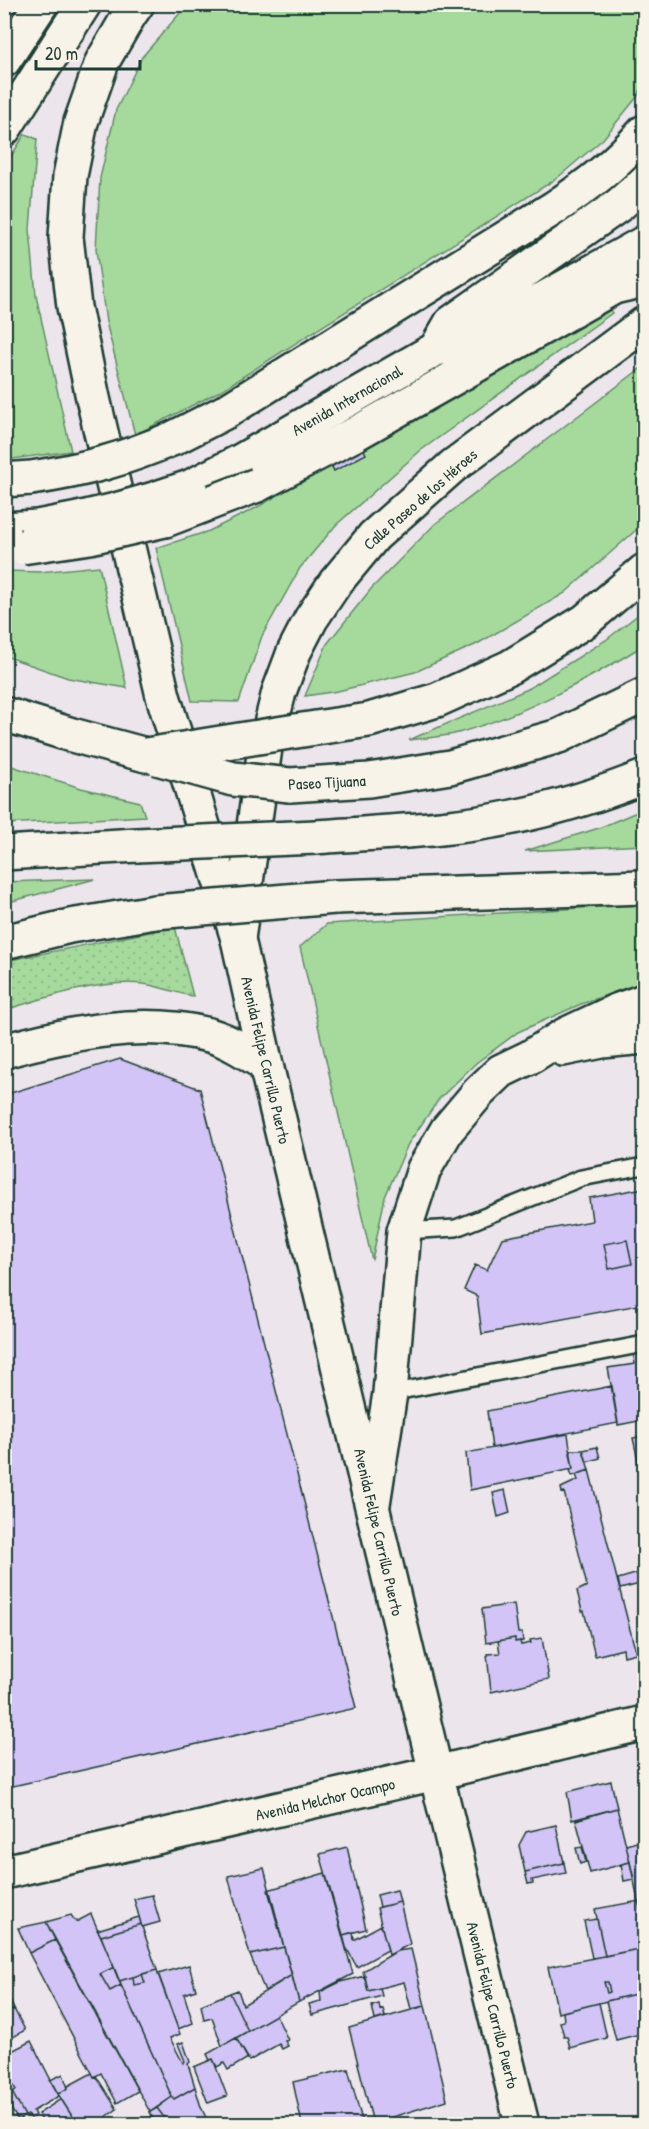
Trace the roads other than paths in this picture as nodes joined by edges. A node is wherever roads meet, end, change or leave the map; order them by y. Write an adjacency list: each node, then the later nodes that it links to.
1 (41, 4): 4 (main road)
2 (84, 4): 5 (main road)
3 (137, 4): 21 (main road, Avenida Felipe Carrillo Puerto)
4 (4, 60)
5 (4, 129)
6 (645, 132): 12 (main road, bridge)
7 (645, 183): 11 (main road)
8 (645, 243): 11 (main road)
9 (645, 280): 13 (main road, bridge)
10 (645, 324): 21 (main road, Calle Paseo de los Héroes)
11 (436, 349): 13 (main road, Avenida Internacional, bridge)
12 (18, 479)
13 (17, 538)
14 (645, 572): 17 (main road, bridge)
15 (645, 695): 17 (main road, Paseo Tijuana, bridge)
16 (4, 714): 17 (main road, Paseo Tijuana)
17 (146, 755)
18 (645, 777): 19 (main road, bridge)
19 (4, 853)
20 (645, 887): 22 (main road, bridge)
21 (238, 939): 27 (main road, Avenida Felipe Carrillo Puerto)
22 (4, 942)
23 (645, 1002): 26 (main road)
24 (645, 1036): 26 (main road)
25 (4, 1051): 27 (main road)
26 (530, 1057): 29 (main road)
27 (266, 1065): 32 (main road, Avenida Felipe Carrillo Puerto)
28 (645, 1166): 29 (lane)
29 (404, 1231): 31 (main road)
30 (645, 1344): 31 (lane)
31 (390, 1393): 32 (main road)
32 (373, 1504): 34 (main road, Avenida Felipe Carrillo Puerto)
33 (645, 1723): 34 (main road, Avenida Melchor Ocampo)
34 (436, 1773): 35 (main road, Avenida Melchor Ocampo); 36 (main road, Avenida Felipe Carrillo Puerto)
35 (4, 1872)
36 (522, 2124)

